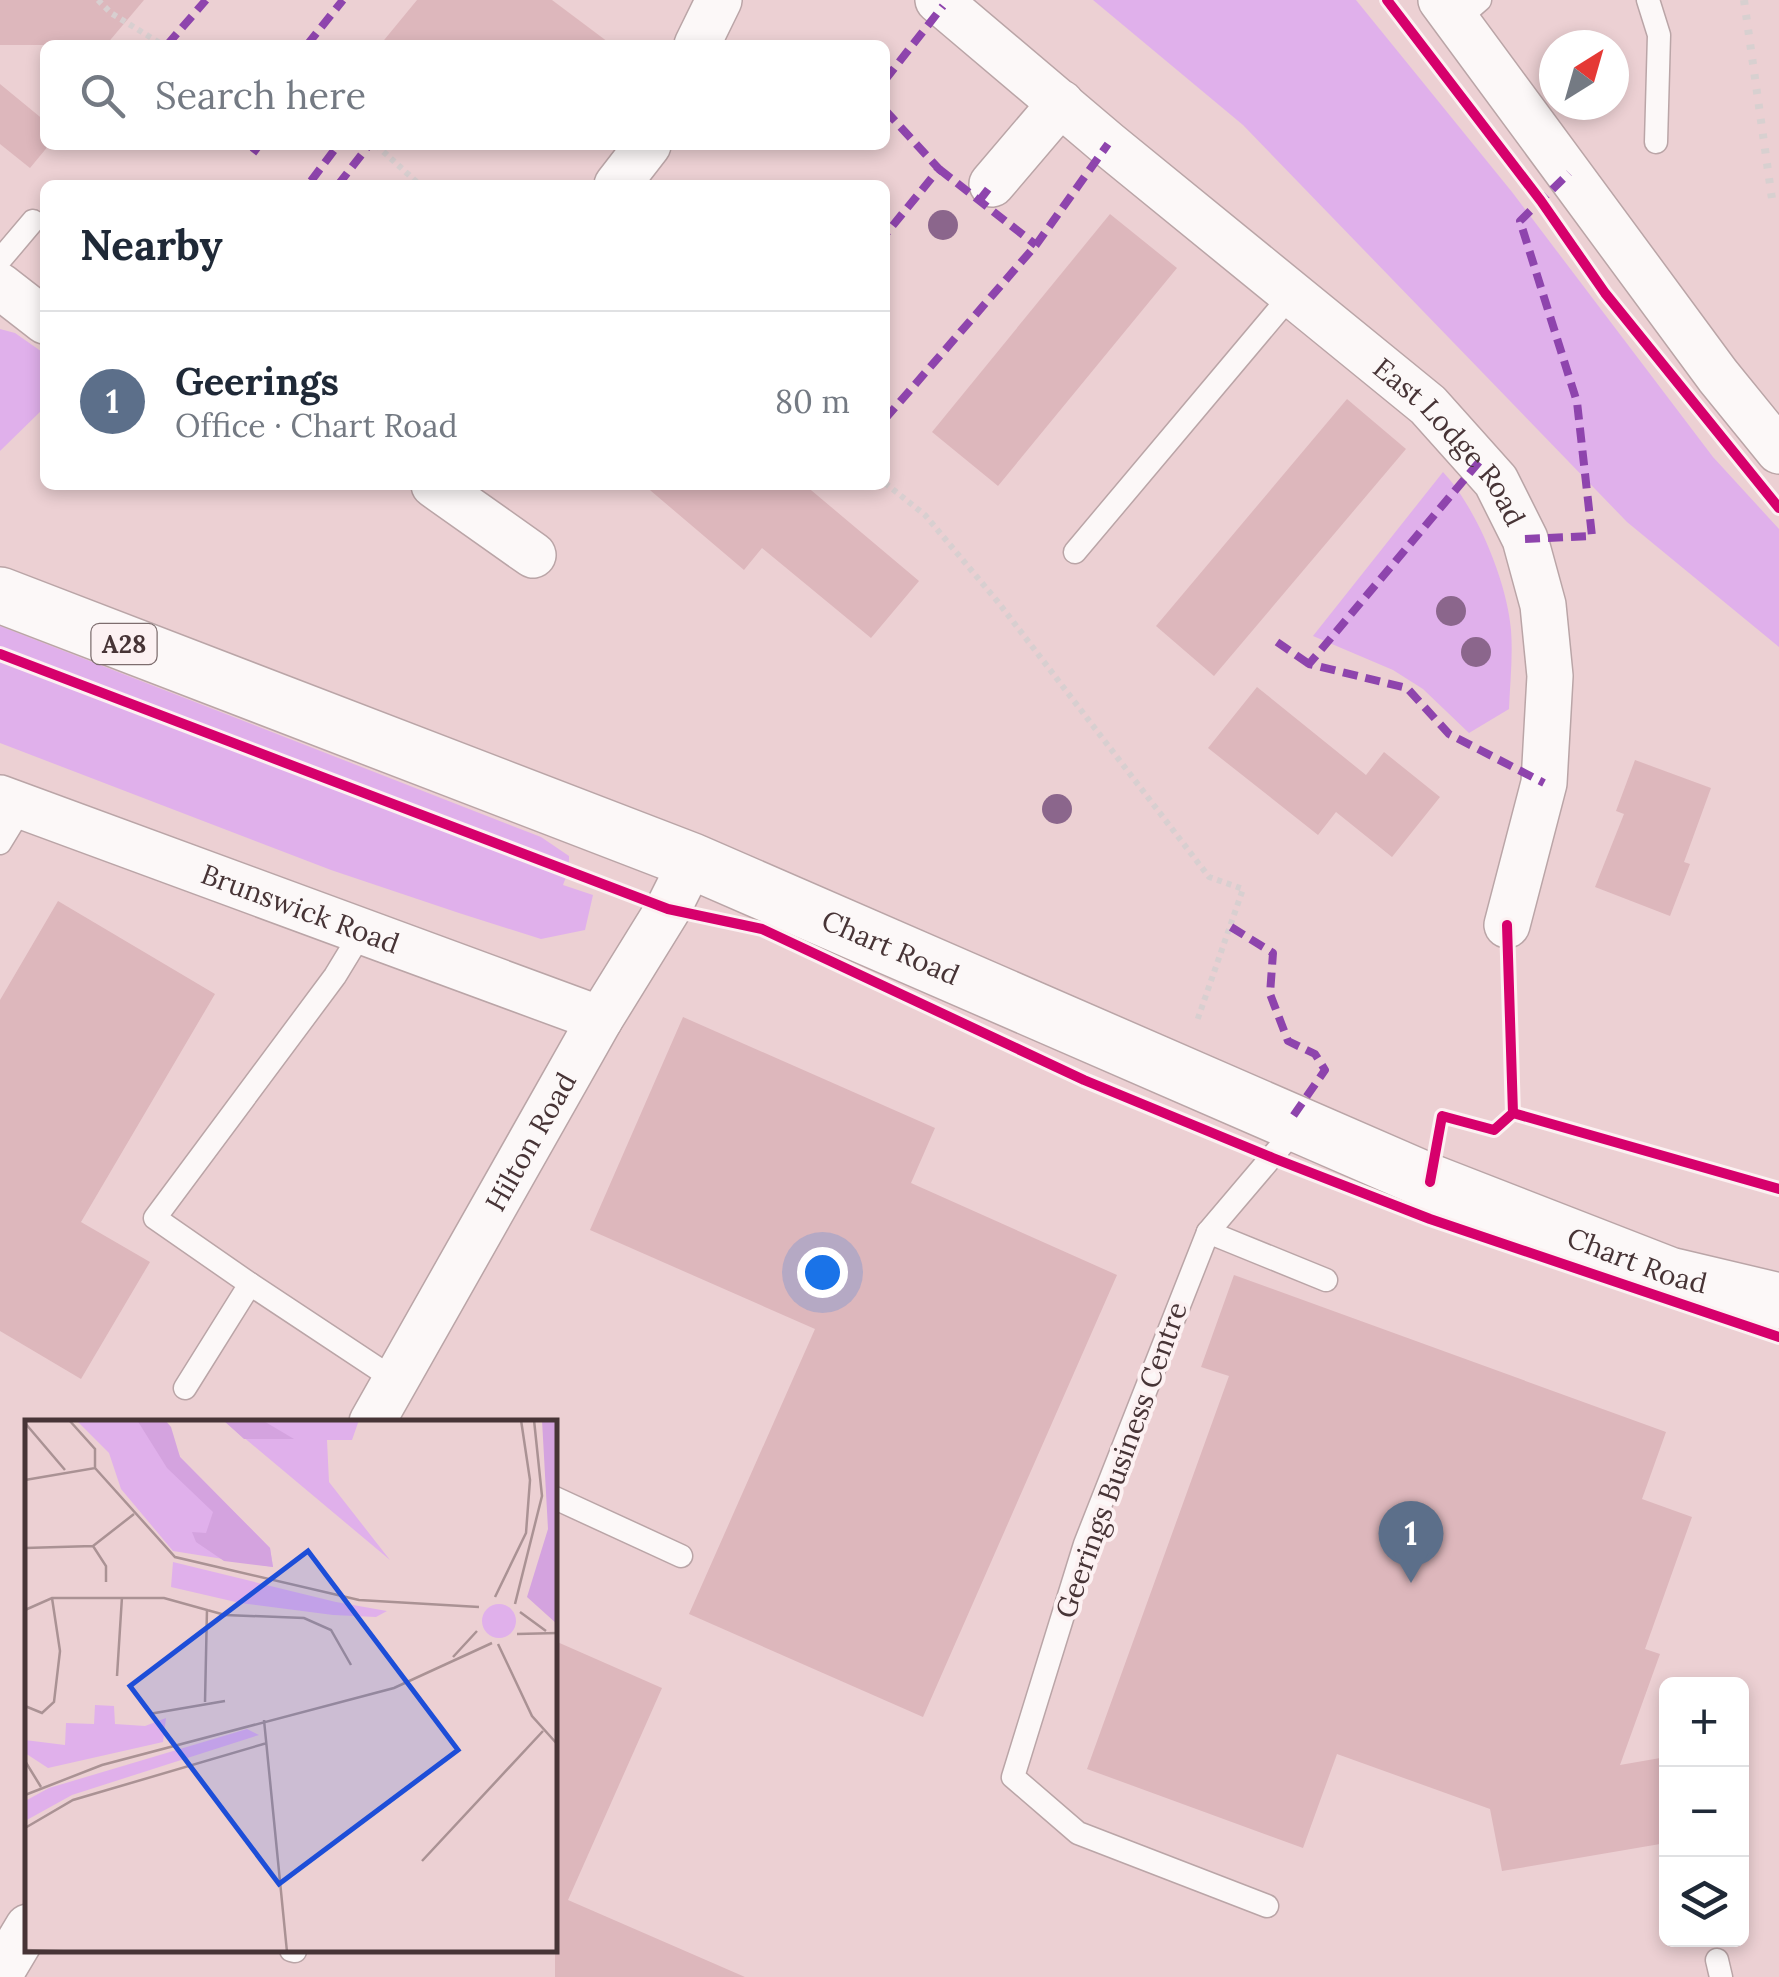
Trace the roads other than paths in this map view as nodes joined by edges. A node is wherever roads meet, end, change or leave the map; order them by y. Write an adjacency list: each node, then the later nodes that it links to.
1 (719, 0): 5 (street)
2 (938, 0): 6 (street, East Lodge Road)
3 (1648, 0): 7 (lane)
4 (1459, 7): 16 (street)
5 (699, 40)
6 (1061, 104): 10 (street); 14 (street, East Lodge Road)
7 (1656, 142)
8 (644, 150): 9 (street)
9 (621, 180)
10 (992, 184)
11 (33, 220): 12 (lane)
12 (0, 260)
13 (0, 286): 15 (street)
14 (1292, 294): 18 (lane); 23 (street, East Lodge Road)
15 (40, 317)
16 (1779, 452)
17 (441, 490): 19 (street)
18 (1075, 552)
19 (534, 555)
20 (0, 595): 22 (main road, Chart Road / A28)
21 (7, 816): 24 (street, Brunswick Road)
22 (692, 861): 25 (street, Hilton Road); 26 (main road, Chart Road / A28)
23 (1507, 925)
24 (363, 930): 25 (street, Brunswick Road); 29 (lane)
25 (600, 1020): 32 (street, Hilton Road)
26 (1298, 1126): 27 (lane, Geerings Business Centre); 30 (main road, Chart Road / A28)
27 (1208, 1232): 28 (lane); 35 (lane, Geerings Business Centre)
28 (1326, 1280)
29 (250, 1284): 31 (lane); 32 (lane)
30 (1779, 1301)
31 (185, 1388)
32 (383, 1410)
33 (558, 1499): 34 (lane)
34 (680, 1556)
35 (1267, 1906)
36 (25, 1932): 37 (street)
37 (0, 1973): 38 (lane)
38 (11, 1977)

